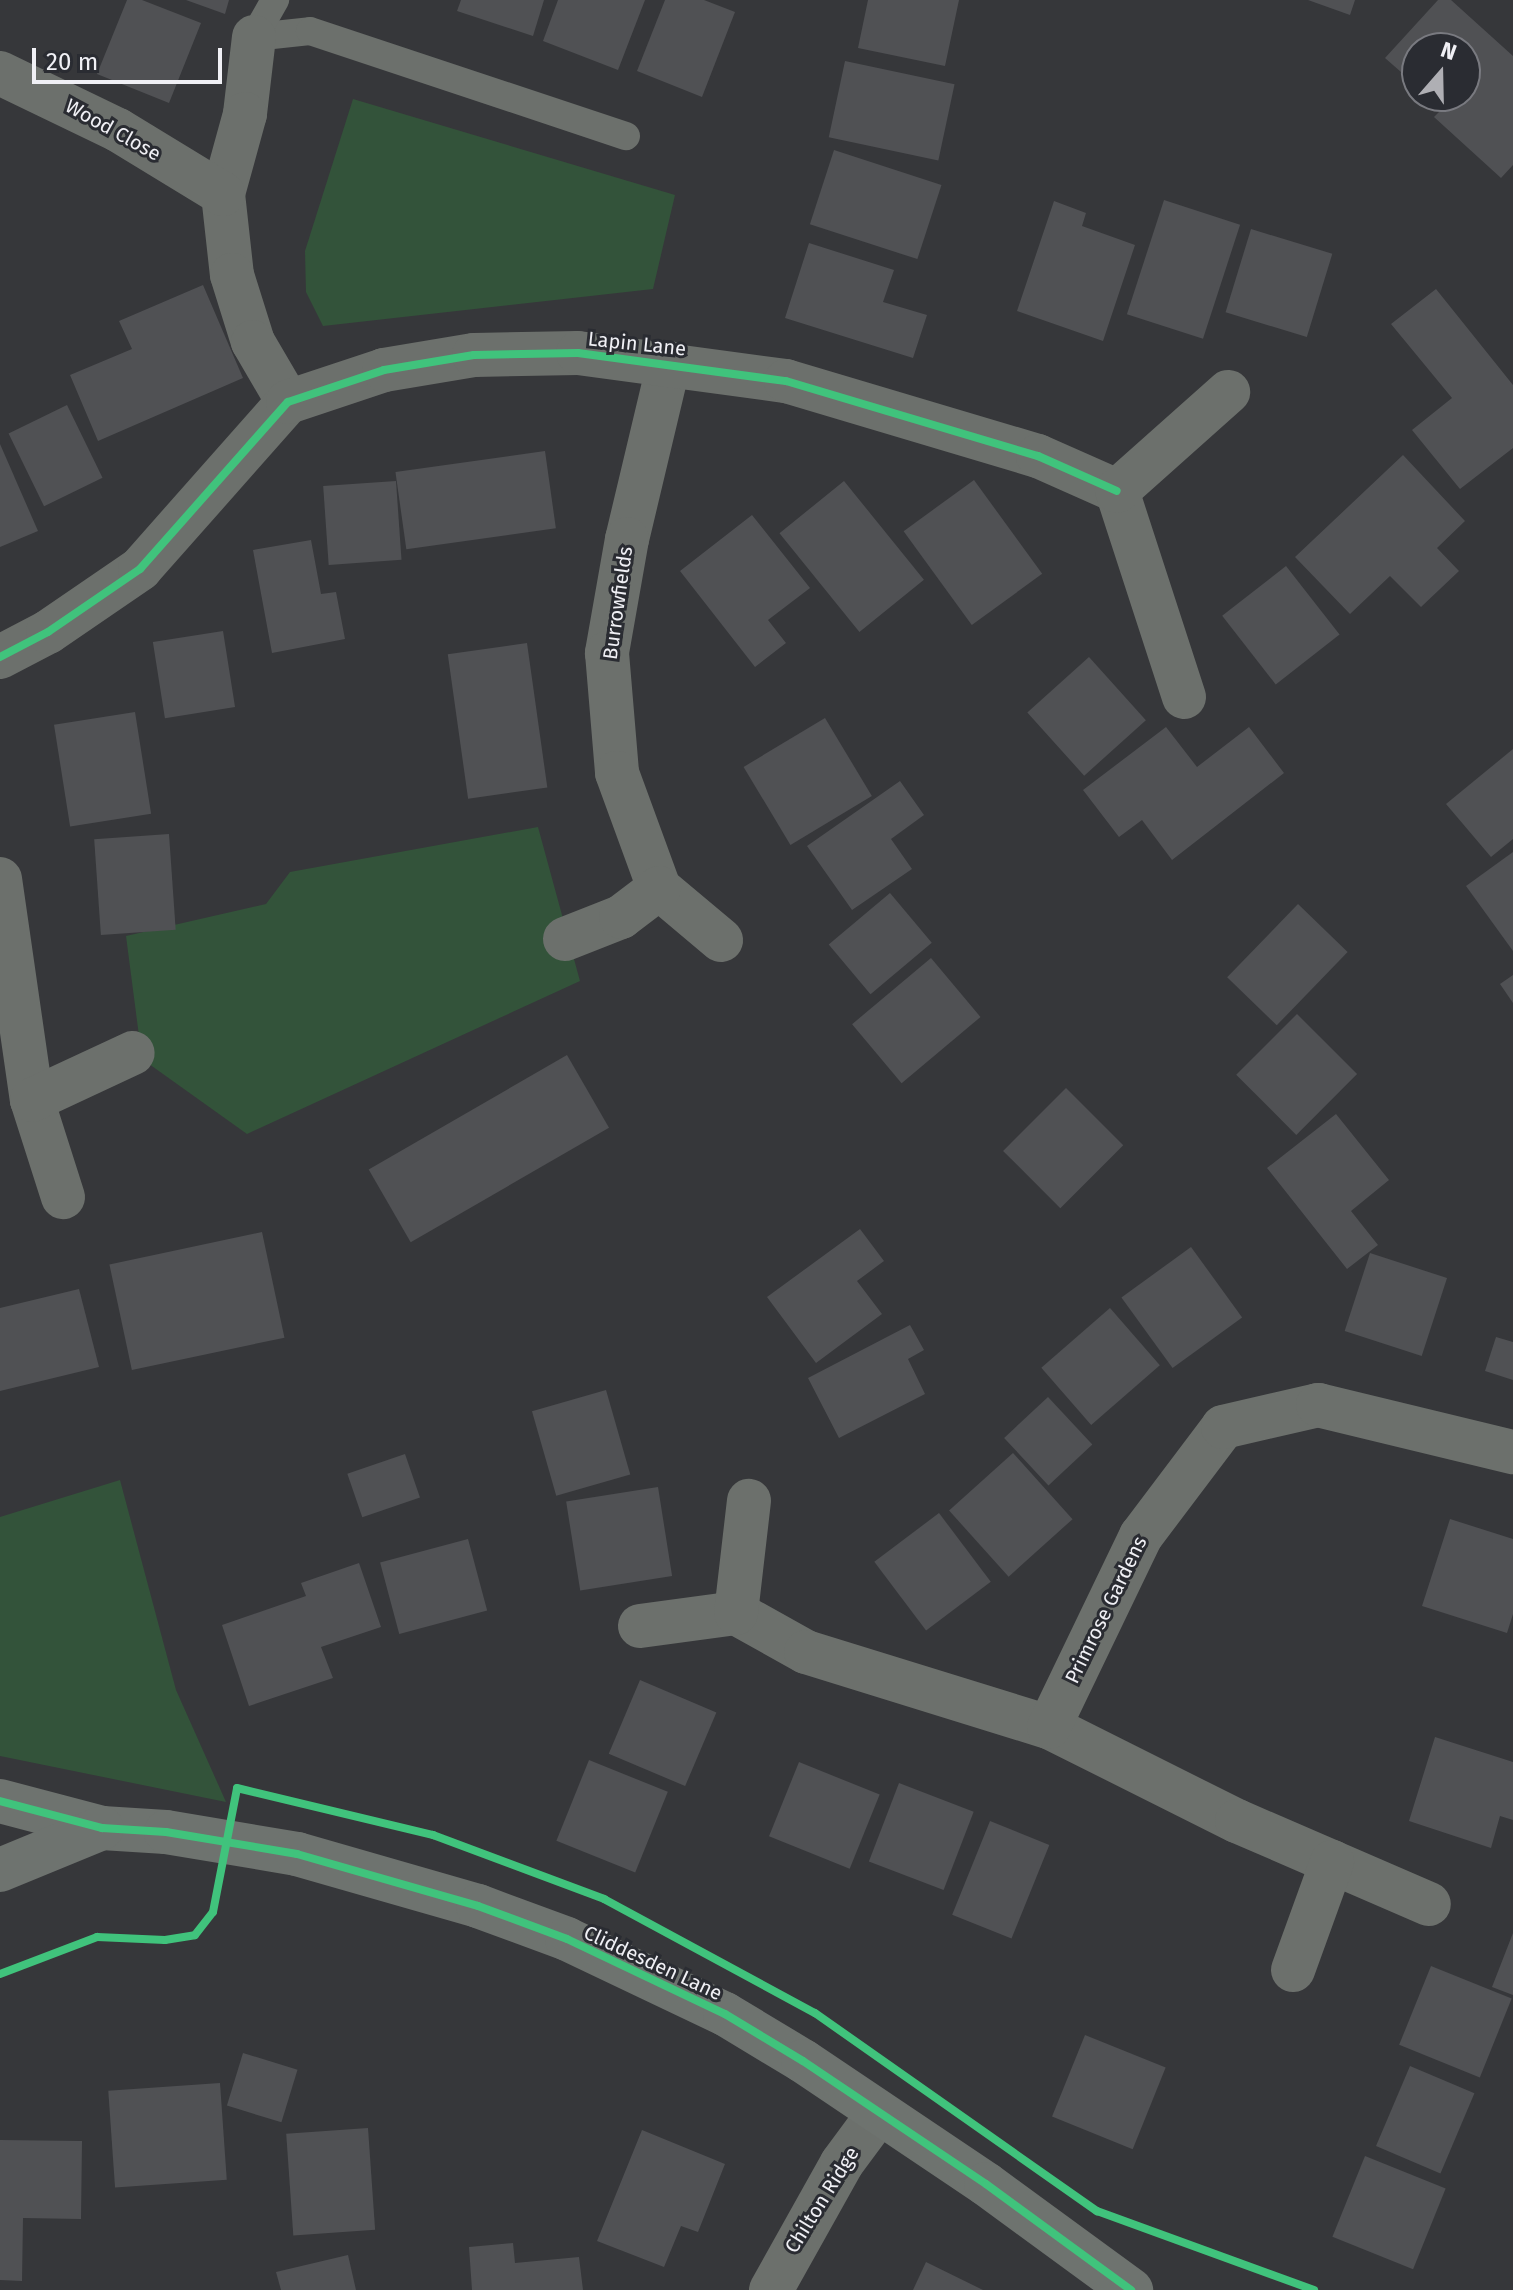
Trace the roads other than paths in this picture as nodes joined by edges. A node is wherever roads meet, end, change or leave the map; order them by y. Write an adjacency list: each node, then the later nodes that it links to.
1 (265, 18): 3 (lane); 4 (street)
2 (0, 73): 4 (street, Wood Close)
3 (626, 136)
4 (223, 194): 7 (street)
5 (669, 363): 7 (street, Lapin Lane); 8 (street, Lapin Lane); 12 (street, Burrowfields)
6 (1228, 392): 8 (street)
7 (288, 402): 9 (street)
8 (1117, 491): 10 (street)
9 (0, 657)
10 (1184, 697)
11 (0, 879): 16 (street)
12 (659, 888): 13 (street); 14 (street, Burrowfields)
13 (565, 939)
14 (721, 940)
15 (133, 1053): 16 (street)
16 (32, 1100): 17 (street)
17 (63, 1197)
18 (1513, 1452): 22 (street, Primrose Gardens)
19 (749, 1501): 20 (street)
20 (736, 1613): 21 (street); 22 (street)
21 (640, 1626)
22 (1049, 1727): 25 (street)
23 (0, 1801): 24 (street, Cliddesden Lane)
24 (102, 1828): 26 (street, Cliddesden Lane); 29 (street, Cliddesden Lane)
25 (1332, 1862): 27 (street); 28 (street)
26 (0, 1870)
27 (1429, 1904)
28 (1293, 1970)
29 (879, 2113): 30 (street, Chilton Ridge); 31 (street, Cliddesden Lane)
30 (771, 2290)
31 (1131, 2290)

